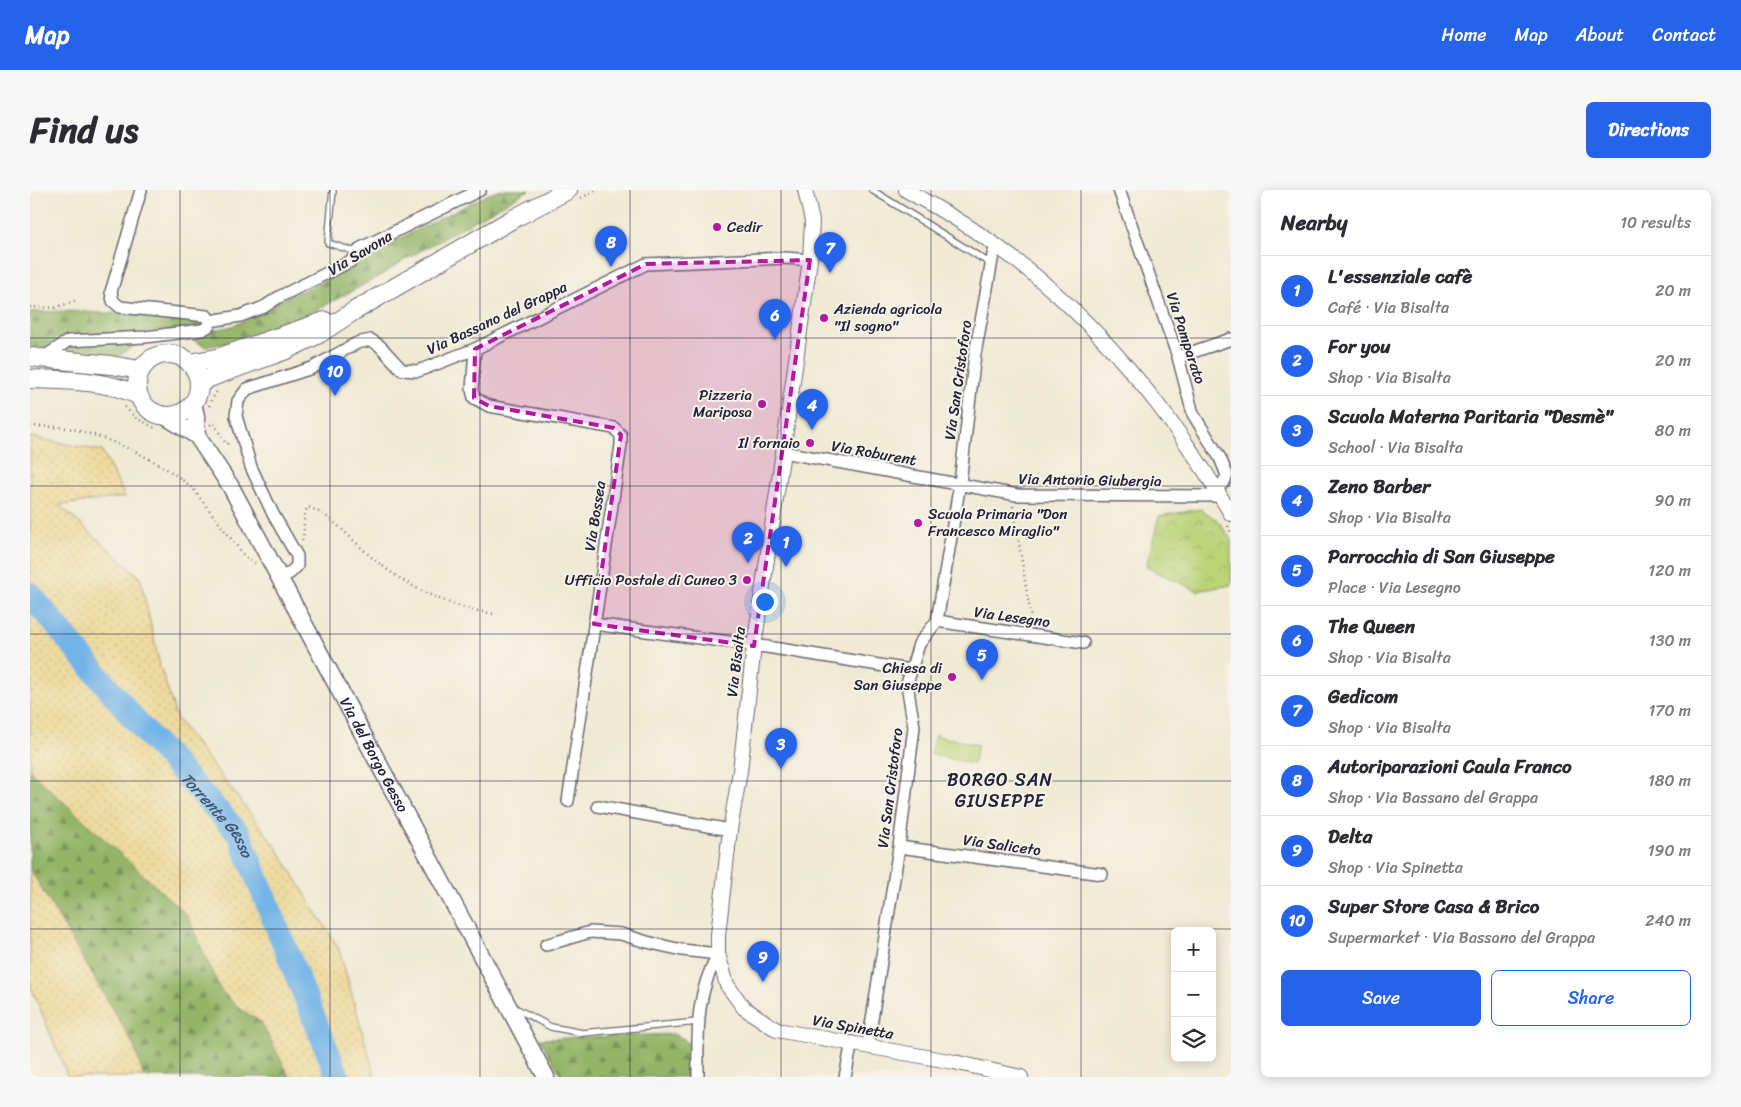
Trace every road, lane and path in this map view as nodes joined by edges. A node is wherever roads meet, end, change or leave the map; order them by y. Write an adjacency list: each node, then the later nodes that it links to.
1 (141, 190): 16 (street, Via Savona)
2 (333, 190): 10 (lane)
3 (480, 190): 10 (street, Via Savona)
4 (568, 190): 15 (main road)
5 (805, 190): 11 (street, Via Bisalta)
6 (872, 190): 12 (lane)
7 (906, 190): 9 (street)
8 (1119, 190): 20 (street, Via Pamparato)
9 (996, 246): 12 (street, Via San Cristoforo); 34 (street)
10 (361, 248): 16 (street, Via Savona)
11 (810, 260): 18 (street, Via Bassano del Grappa); 32 (street, Via Bisalta)
12 (991, 264): 33 (street, Via San Cristoforo)
13 (78, 300): 14 (path)
14 (30, 307)
15 (354, 311): 21 (main road); 24 (main road)
16 (210, 321): 19 (street, Via Savona)
17 (1231, 339): 20 (street)
18 (475, 349): 37 (street, Via Bassano del Grappa); 41 (street, Via Bossea)
19 (36, 357): 22 (main road, Via Savona)
20 (1178, 357): 34 (street, Via Pamparato)
21 (190, 363): 22 (main road); 24 (main road)
22 (140, 370): 25 (main road)
23 (30, 379): 25 (main road)
24 (199, 385): 26 (main road)
25 (138, 395): 28 (main road)
26 (193, 403): 28 (main road); 30 (main road, Via del Borgo Gesso)
27 (120, 404): 28 (path)
28 (162, 422): 30 (main road, Via del Borgo Gesso)
29 (30, 426): 38 (path)
30 (202, 431): 31 (path); 38 (main road, Via del Borgo Gesso)
31 (229, 435)
32 (784, 452): 33 (street, Via Roburent); 44 (street, Via Bisalta)
33 (960, 483): 35 (street, Via Antonio Giubergia); 40 (street, Via San Cristoforo)
34 (1218, 492): 35 (street, Via Antonio Giubergia); 36 (street)
35 (1011, 494): 42 (path)
36 (1231, 514)
37 (297, 556): 38 (street); 39 (path)
38 (278, 575): 53 (main road, Via del Borgo Gesso)
39 (496, 614)
40 (937, 621): 42 (street, Via Lesegno); 45 (street, Via San Cristoforo)
41 (594, 624): 44 (street); 46 (street, Via Bossea)
42 (1033, 636): 43 (street, Via Lesegno)
43 (1083, 643)
44 (754, 646): 45 (street); 48 (street, Via Bisalta)
45 (910, 670): 49 (street, Via San Cristoforo)
46 (568, 801)
47 (598, 806): 48 (street)
48 (730, 830): 52 (street, Via Bisalta)
49 (899, 847): 50 (street, Via Saliceto); 56 (street, Via San Cristoforo)
50 (1102, 874)
51 (546, 944): 52 (street)
52 (718, 954): 54 (street, Via Bisalta); 55 (street, Via Spinetta)
53 (508, 1005): 54 (lane); 57 (main road, Via del Borgo Gesso)
54 (698, 1022): 58 (street, Via Bisalta)
55 (852, 1042): 56 (street, Via Spinetta); 59 (street)
56 (868, 1045): 60 (street, Via Spinetta)
57 (546, 1077)
58 (698, 1077)
59 (845, 1077)
60 (1021, 1077)

